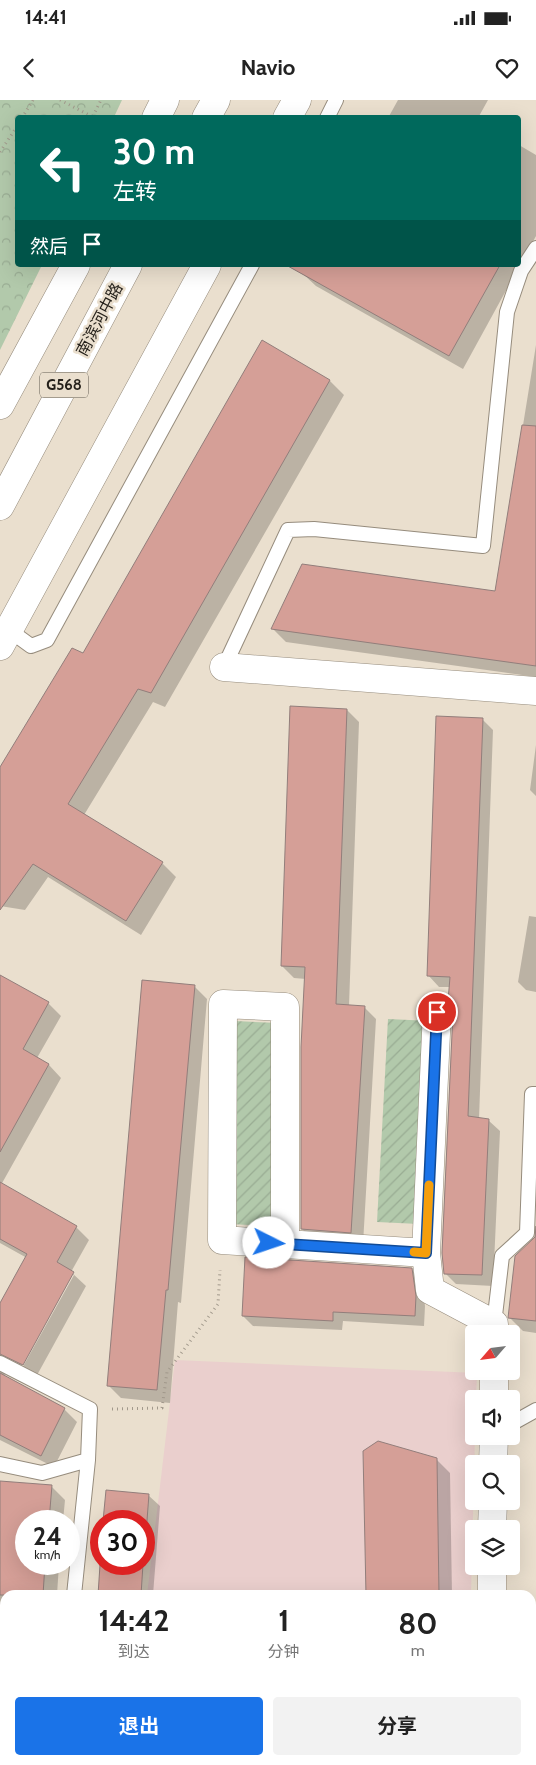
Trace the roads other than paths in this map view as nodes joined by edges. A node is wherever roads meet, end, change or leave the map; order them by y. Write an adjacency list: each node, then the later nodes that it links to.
1 (165, 100): 5 (main road)
2 (216, 100): 6 (main road)
3 (297, 100): 7 (main road)
4 (336, 100): 8 (lane)
5 (158, 115)
6 (208, 115)
7 (289, 115)
8 (328, 115)
9 (536, 248): 17 (lane)
10 (75, 267): 14 (main road, G568)
11 (127, 267): 15 (main road, 南滨河中路 / G568)
12 (206, 267): 16 (main road)
13 (251, 267): 16 (lane)
14 (0, 405)
15 (0, 506)
16 (4, 638)
17 (224, 667): 18 (main road)
18 (536, 691)
19 (437, 1012): 22 (main road)
20 (536, 1094): 24 (lane)
21 (285, 1244): 21 (main road); 22 (main road)
22 (426, 1253): 23 (main road)
23 (487, 1325)
24 (494, 1325)
25 (0, 1363): 28 (lane)
26 (536, 1410): 27 (lane)
27 (520, 1419)
28 (88, 1460): 29 (lane); 31 (lane)
29 (0, 1464)
30 (492, 1575): 32 (main road)
31 (75, 1590)
32 (492, 1590)

